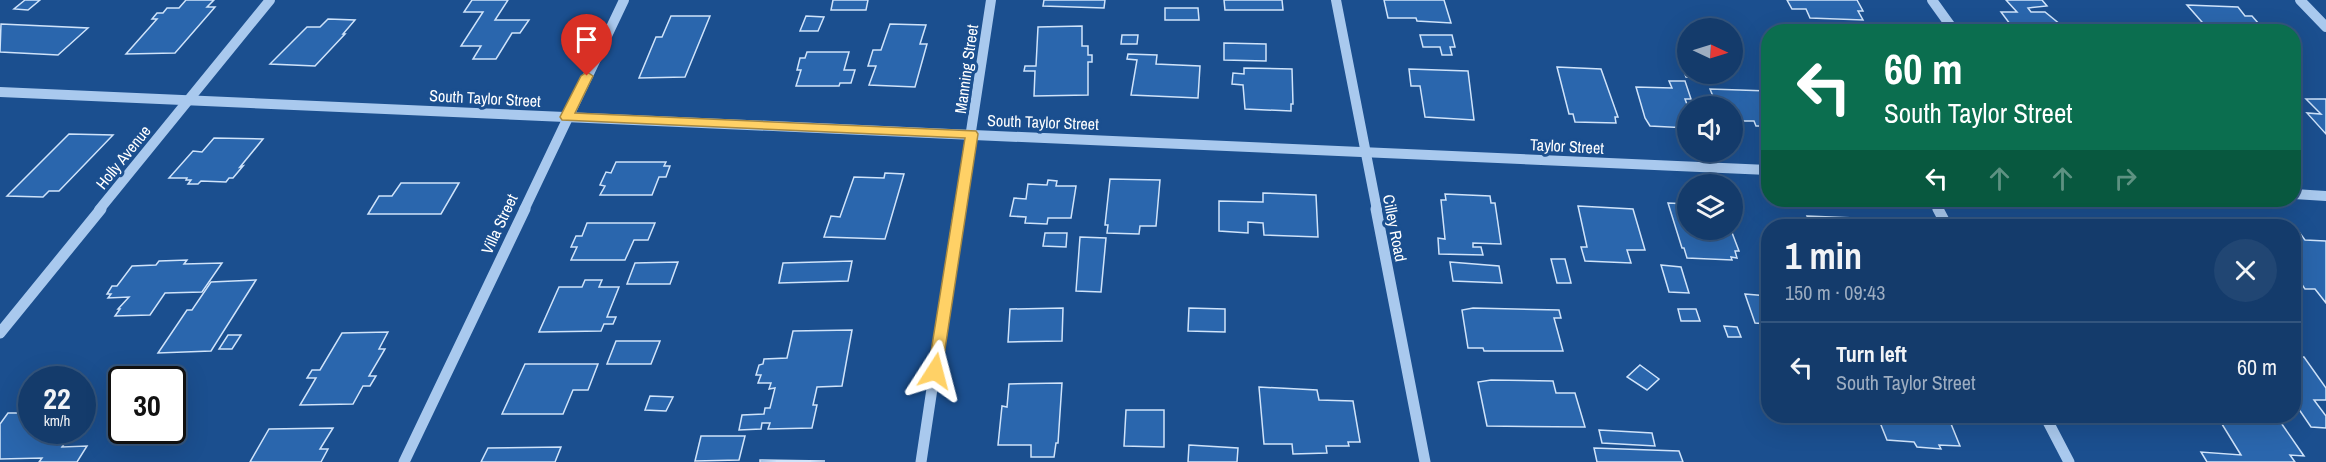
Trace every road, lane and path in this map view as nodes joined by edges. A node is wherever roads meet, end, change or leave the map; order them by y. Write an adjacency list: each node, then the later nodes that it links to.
1 (270, 0): 10 (street, Holly Avenue)
2 (624, 0): 11 (street, Villa Street)
3 (991, 0): 12 (street, Manning Street)
4 (1336, 0): 13 (street, Cilley Road)
5 (1932, 0): 7 (street)
6 (2300, 0): 8 (street)
7 (1949, 24)
8 (2326, 27)
9 (0, 92): 10 (street, South Taylor Street)
10 (188, 100): 11 (street, South Taylor Street); 17 (street, Holly Avenue)
11 (567, 117): 12 (street, South Taylor Street); 19 (street, Villa Street)
12 (972, 134): 13 (street, South Taylor Street); 20 (street, Manning Street)
13 (1365, 152): 14 (street, Taylor Street); 21 (street, Cilley Road)
14 (1761, 170)
15 (2301, 194): 16 (street)
16 (2326, 196)
17 (0, 333)
18 (2049, 423): 22 (street)
19 (404, 462)
20 (921, 462)
21 (1425, 462)
22 (2069, 462)

